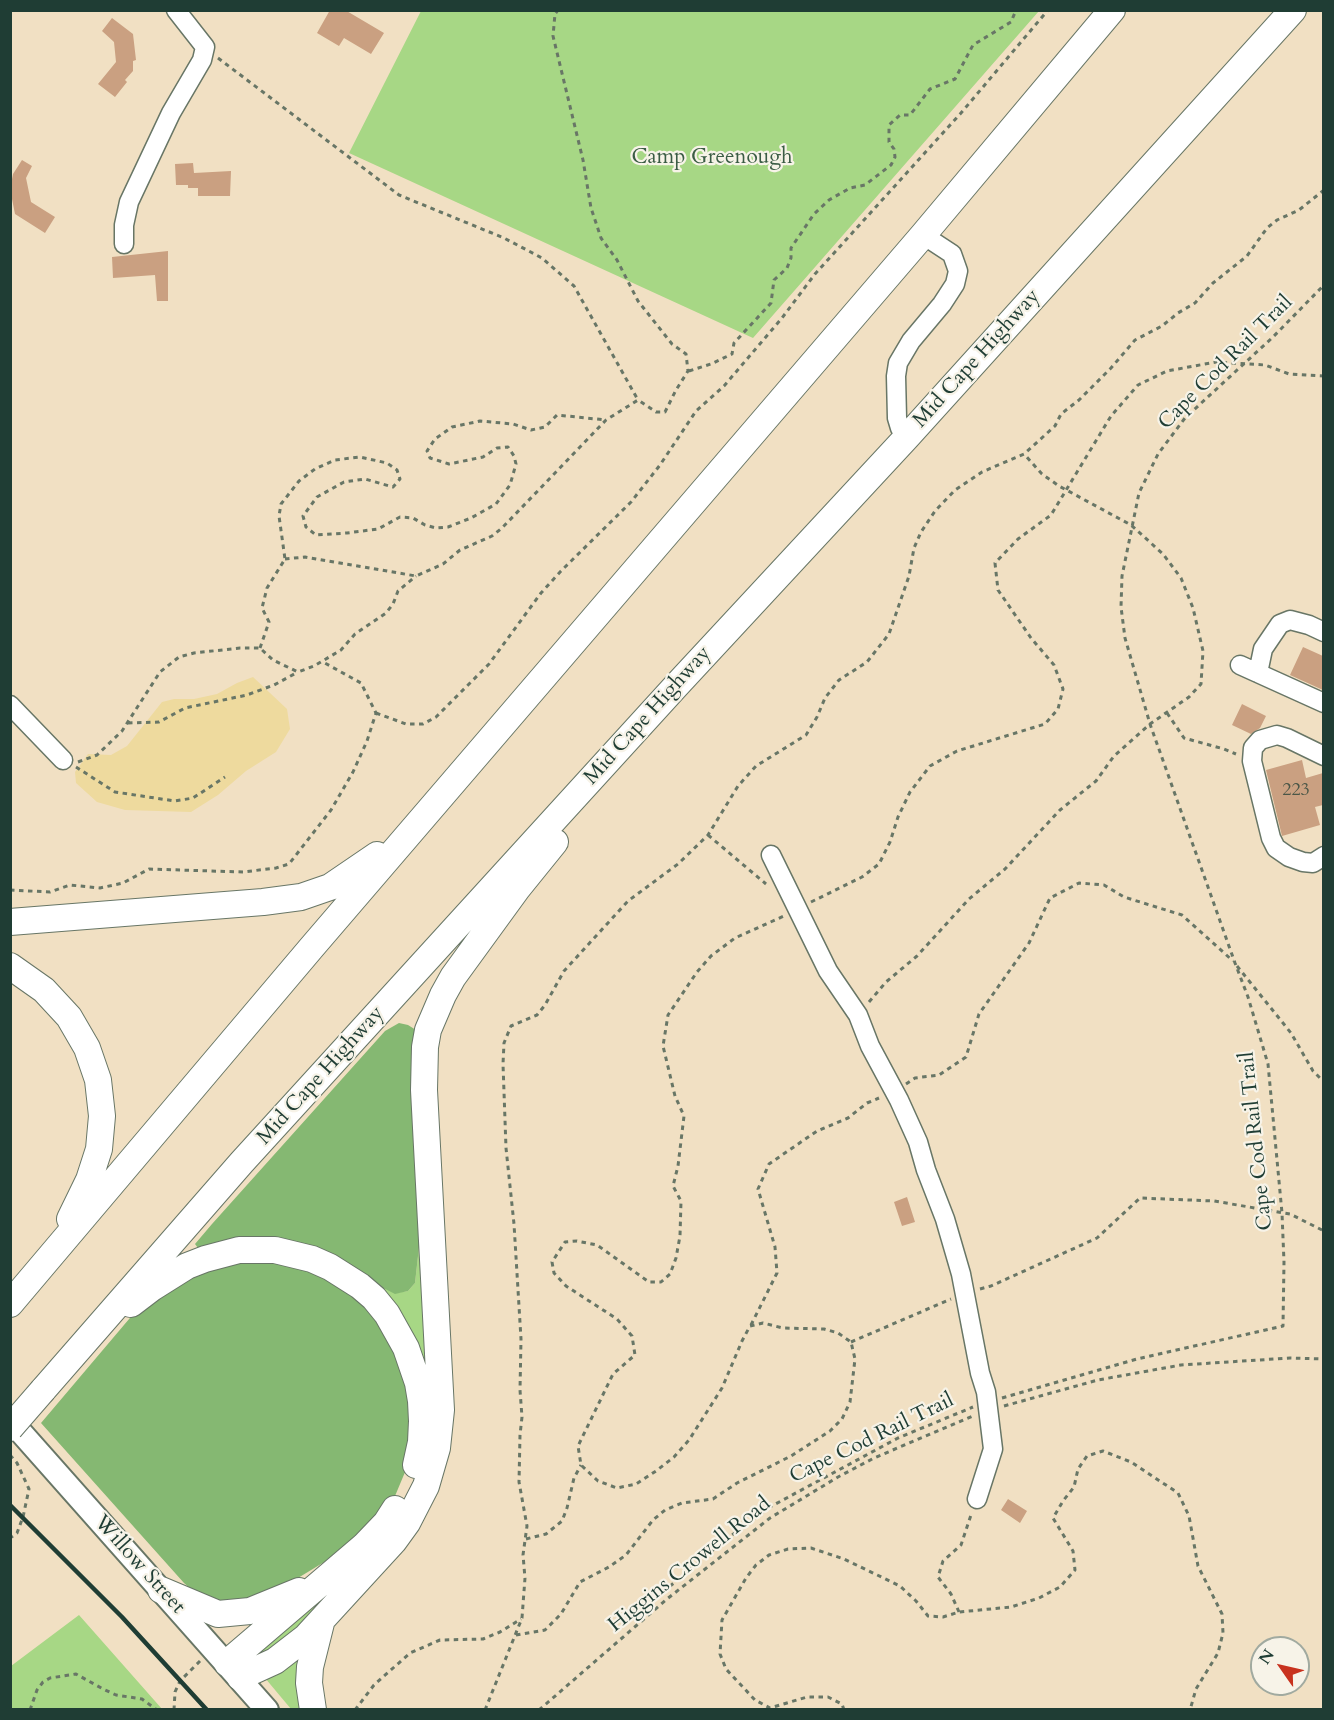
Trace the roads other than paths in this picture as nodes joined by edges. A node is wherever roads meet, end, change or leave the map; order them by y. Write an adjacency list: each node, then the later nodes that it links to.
1 (176, 10): 5 (street)
2 (1112, 10): 4 (highway)
3 (1293, 10): 6 (highway, Mid Cape Highway)
4 (923, 235): 6 (street); 15 (highway)
5 (124, 244)
6 (908, 436): 10 (highway, Mid Cape Highway)
7 (1323, 632): 9 (street)
8 (1240, 665): 9 (street)
9 (1258, 673): 11 (street)
10 (675, 687): 22 (highway, Mid Cape Highway); 28 (highway)
11 (1323, 703)
12 (10, 705): 14 (street)
13 (1323, 756): 17 (street)
14 (68, 762)
15 (418, 824): 18 (highway); 20 (highway)
16 (771, 855): 25 (street)
17 (1323, 856)
18 (10, 922)
19 (10, 966): 20 (highway)
20 (53, 1253): 21 (highway)
21 (10, 1304)
22 (88, 1337): 24 (highway, Mid Cape Highway, bridge); 26 (highway)
23 (10, 1420): 27 (main road, Willow Street)
24 (10, 1428)
25 (977, 1499)
26 (324, 1580): 27 (highway); 29 (highway)
27 (161, 1590): 29 (main road, Willow Street)
28 (321, 1622): 29 (highway); 31 (highway)
29 (227, 1663): 30 (main road, Willow Street)
30 (267, 1710)
31 (313, 1710)

